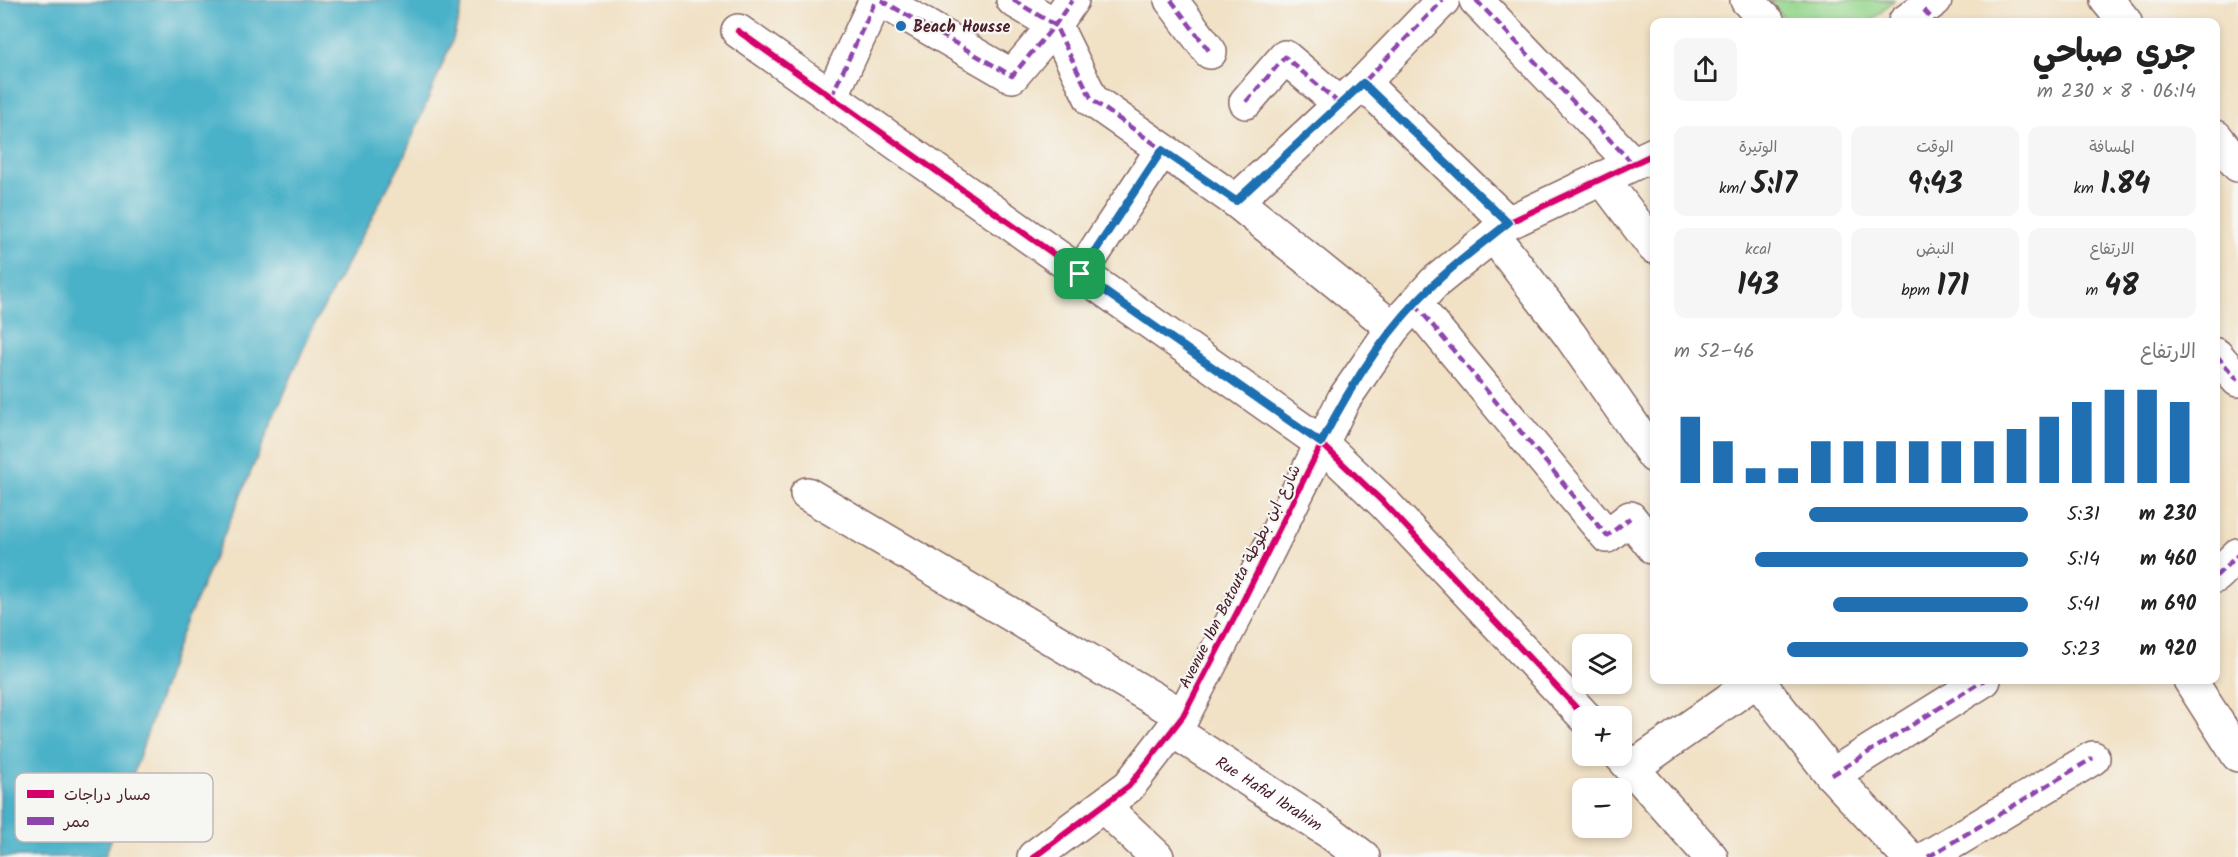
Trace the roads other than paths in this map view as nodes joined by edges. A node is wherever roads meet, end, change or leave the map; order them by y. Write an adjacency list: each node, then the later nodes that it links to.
1 (879, 0): 8 (street); 14 (street)
2 (1013, 0): 8 (street)
3 (1171, 0): 12 (street)
4 (1443, 0): 13 (street)
5 (1476, 0): 18 (street)
6 (1747, 0): 9 (street)
7 (2106, 0): 10 (street)
8 (1064, 13): 17 (street)
9 (1764, 18)
10 (2122, 18)
11 (738, 31): 14 (street)
12 (1210, 52)
13 (1351, 94): 15 (street); 21 (street); 22 (street)
14 (831, 97): 24 (street)
15 (1246, 102)
16 (2220, 142): 19 (street)
17 (1162, 150): 21 (street); 24 (street)
18 (1643, 158): 20 (street, Avenue Ibn Batouta شارع ابن بطوطة)
19 (2238, 165)
20 (1602, 178): 22 (street, Avenue Ibn Batouta شارع ابن بطوطة); 23 (street)
21 (1236, 201): 26 (street)
22 (1500, 229): 25 (street, Avenue Ibn Batouta شارع ابن بطوطة); 30 (street)
23 (1650, 242)
24 (1080, 274): 29 (street)
25 (1415, 304): 26 (street, Avenue Ibn Batouta شارع ابن بطوطة); 32 (street)
26 (1394, 328): 29 (street, Avenue Ibn Batouta شارع ابن بطوطة)
27 (2220, 360): 28 (street)
28 (2238, 380)
29 (1321, 443): 39 (street); 40 (street, Avenue Ibn Batouta شارع ابن بطوطة)
30 (1650, 450)
31 (807, 494): 40 (street, Rue Hafid Ibrahim)
32 (1650, 543)
33 (2238, 555): 34 (street)
34 (2220, 572)
35 (1751, 684): 43 (street)
36 (1760, 684): 45 (street)
37 (1978, 684): 45 (street)
38 (2193, 684): 41 (street)
39 (1575, 706)
40 (1178, 723): 46 (street, Avenue Ibn Batouta شارع ابن بطوطة); 49 (street, Rue Hafid Ibrahim)
41 (2238, 755)
42 (2093, 758): 52 (street)
43 (1632, 759)
44 (1631, 766): 50 (street)
45 (1832, 775): 51 (street)
46 (1103, 806): 47 (street, Avenue Ibn Batouta شارع ابن بطوطة); 48 (street)
47 (1034, 857)
48 (1157, 857)
49 (1363, 857)
50 (1711, 857)
51 (1908, 857)
52 (1928, 857)

